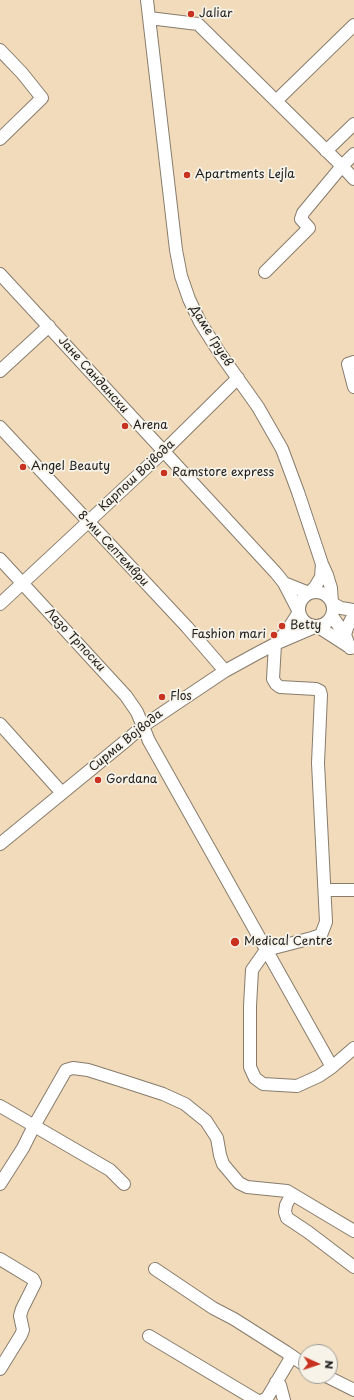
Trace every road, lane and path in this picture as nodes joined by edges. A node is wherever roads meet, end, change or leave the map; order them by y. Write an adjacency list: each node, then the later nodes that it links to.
1 (147, 0): 2 (street, Даме Груев)
2 (149, 18): 5 (street); 17 (street, Даме Груев)
3 (354, 25): 5 (street)
4 (0, 50): 7 (street)
5 (276, 101): 8 (street)
6 (354, 124): 8 (street)
7 (0, 139)
8 (326, 151): 10 (street)
9 (354, 154): 10 (street)
10 (342, 166): 11 (street); 12 (street)
11 (354, 179)
12 (265, 272)
13 (0, 274): 14 (street, Јане Сандански)
14 (49, 326): 16 (street); 20 (street, Јане Сандански)
15 (351, 363): 18 (street)
16 (0, 371)
17 (238, 378): 20 (street, Карпош Војвода); 23 (street, Даме Груев)
18 (354, 387)
19 (0, 427): 21 (street, 8-ми Септември)
20 (163, 452): 21 (street, Карпош Војвода); 25 (street, Јане Сандански)
21 (88, 522): 24 (street, Карпош Војвода); 36 (street, 8-ми Септември)
22 (0, 559): 24 (street, Лазо Трпоски)
23 (322, 564): 26 (street); 27 (street, Даме Груев)
24 (22, 583): 28 (street, Карпош Војвода); 38 (street, Лазо Трпоски)
25 (284, 583): 26 (street, Јане Сандански); 29 (street, Јане Сандански)
26 (309, 593): 27 (street); 29 (street)
27 (332, 603): 30 (street); 31 (street)
28 (0, 604)
29 (299, 612): 32 (street); 34 (street)
30 (354, 614): 31 (street); 33 (street)
31 (332, 616): 32 (street); 33 (street)
32 (316, 626): 34 (street, Сирма Војвода); 35 (street)
33 (345, 636): 35 (street)
34 (275, 644): 36 (street, Сирма Војвода); 41 (street)
35 (352, 651)
36 (225, 671): 38 (street, Сирма Војвода)
37 (0, 724): 39 (street)
38 (143, 726): 39 (street, Сирма Војвода); 43 (street, Лазо Трпоски)
39 (62, 793): 40 (street, Сирма Војвода)
40 (0, 844)
41 (325, 890): 42 (street); 43 (street)
42 (354, 890)
43 (266, 950): 45 (street, Лазо Трпоски); 45 (street)
44 (354, 1048): 45 (street)
45 (332, 1067)
46 (0, 1106): 47 (street)
47 (34, 1126): 48 (street); 49 (street); 50 (street)
48 (0, 1184)
49 (124, 1184)
50 (292, 1194): 51 (street); 53 (street)
51 (354, 1230)
52 (0, 1259): 58 (street)
53 (354, 1267)
54 (155, 1269): 56 (street)
55 (149, 1336): 62 (street)
56 (292, 1356): 57 (street); 59 (street)
57 (298, 1360)
58 (0, 1369)
59 (276, 1382): 63 (street); 64 (street)
60 (338, 1382): 61 (street)
61 (354, 1390)
62 (256, 1400)
63 (263, 1400)
64 (284, 1400)

